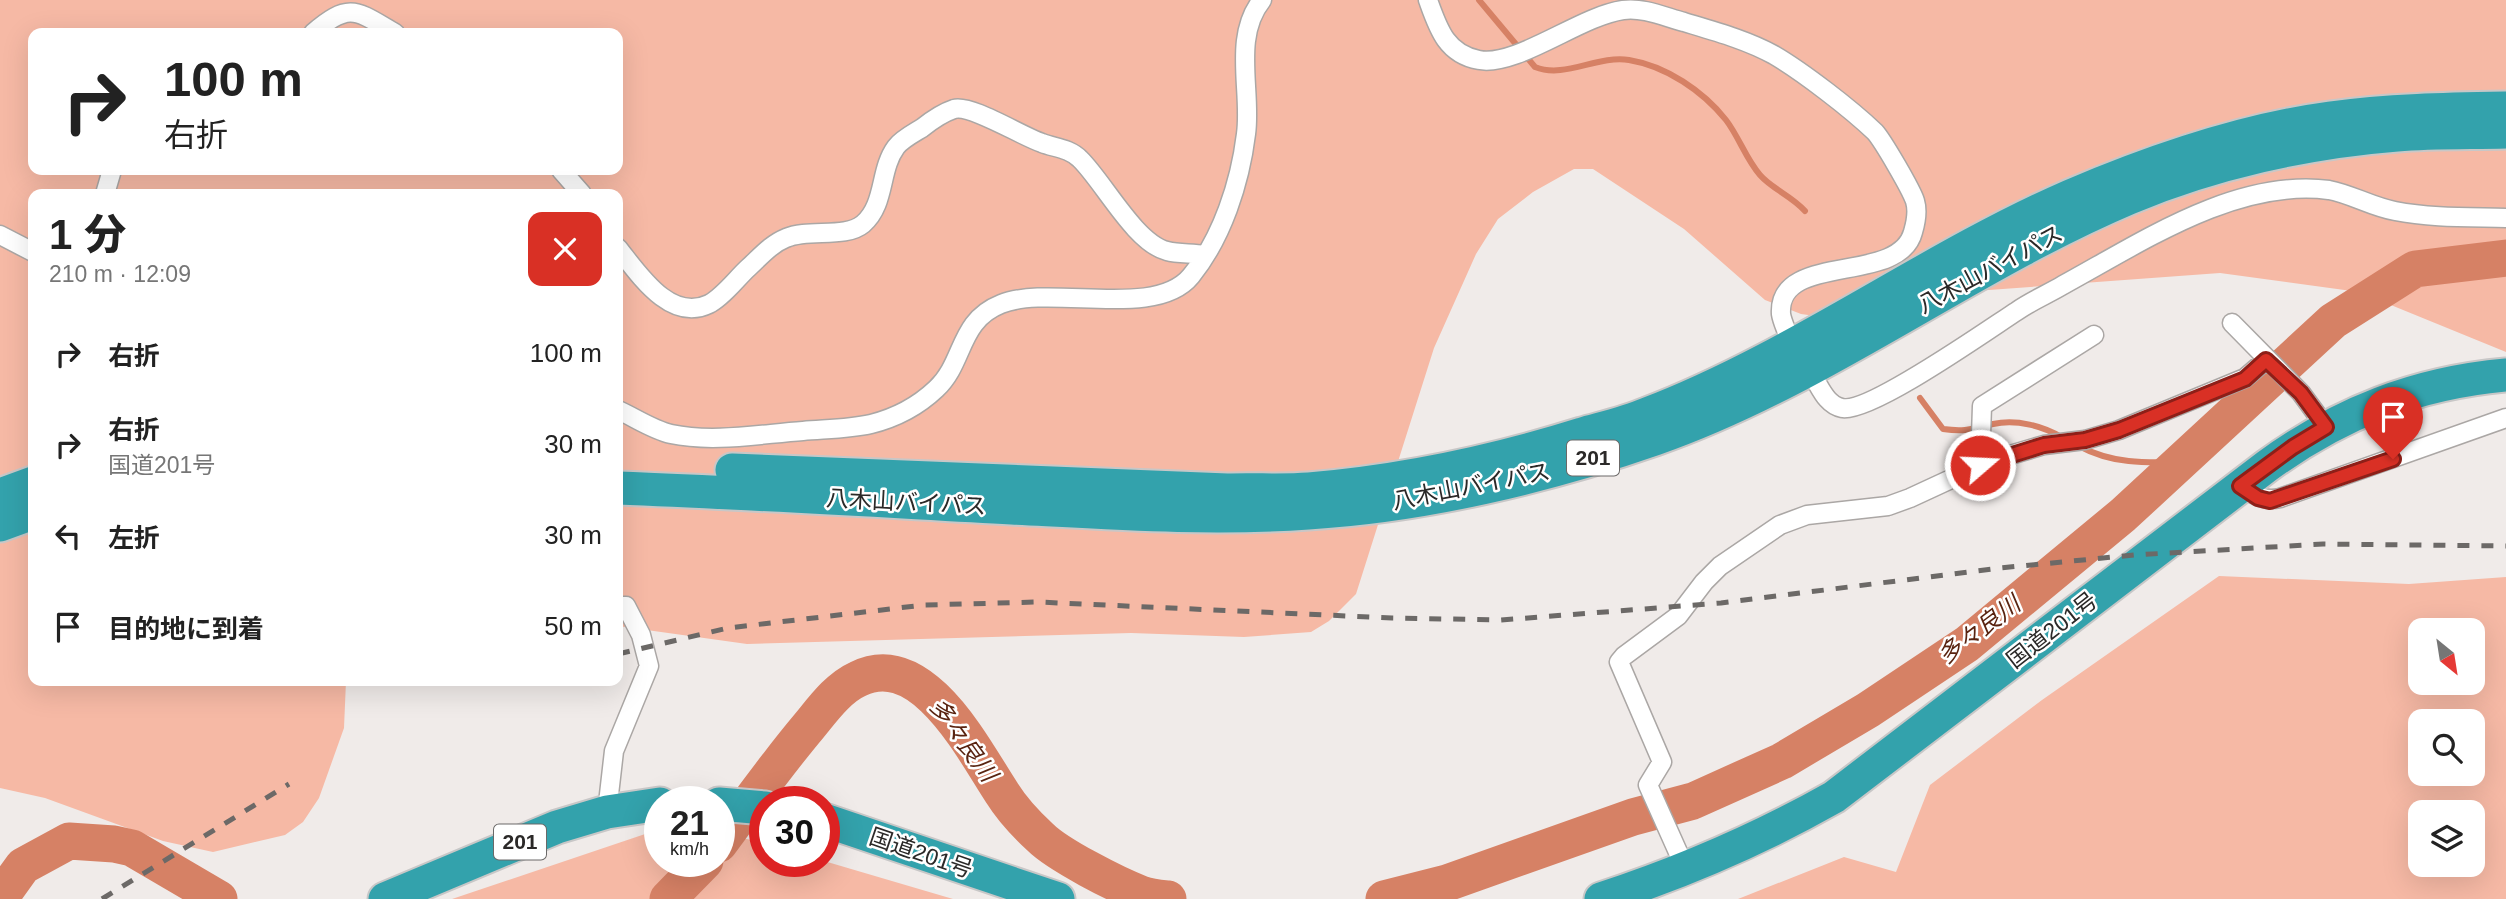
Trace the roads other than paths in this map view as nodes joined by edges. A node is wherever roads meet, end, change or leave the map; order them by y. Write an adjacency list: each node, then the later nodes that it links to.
1 (1262, 0): 13 (street)
2 (1428, 0): 15 (street)
3 (319, 28): 4 (street)
4 (386, 28)
5 (2506, 107): 23 (highway, 八木山バイパス / 201)
6 (2506, 132): 27 (highway, 八木山バイパス / 201)
7 (565, 175): 8 (street)
8 (578, 189)
9 (2506, 218): 19 (street)
10 (0, 234): 11 (street)
11 (28, 248)
12 (623, 254): 13 (street)
13 (1204, 255): 20 (street)
14 (2232, 323): 17 (street)
15 (1788, 335)
16 (2094, 335): 24 (street)
17 (2266, 360): 22 (street); 24 (street)
18 (2506, 375): 22 (highway, 国道201号)
19 (1814, 378)
20 (623, 412)
21 (2506, 418): 26 (street)
22 (2326, 427): 26 (highway, 国道201号)
23 (623, 464)
24 (1980, 465): 35 (street)
25 (28, 485): 28 (highway)
26 (2240, 486): 35 (highway, 国道201号)
27 (623, 488)
28 (0, 495)
29 (28, 515): 30 (highway)
30 (0, 525)
31 (623, 606): 33 (street)
32 (644, 806): 33 (highway, 201)
33 (607, 812): 36 (highway, 201)
34 (840, 825): 37 (highway, 国道201号)
35 (1681, 858): 38 (highway, 国道201号)
36 (385, 899)
37 (1058, 899)
38 (1601, 899)

